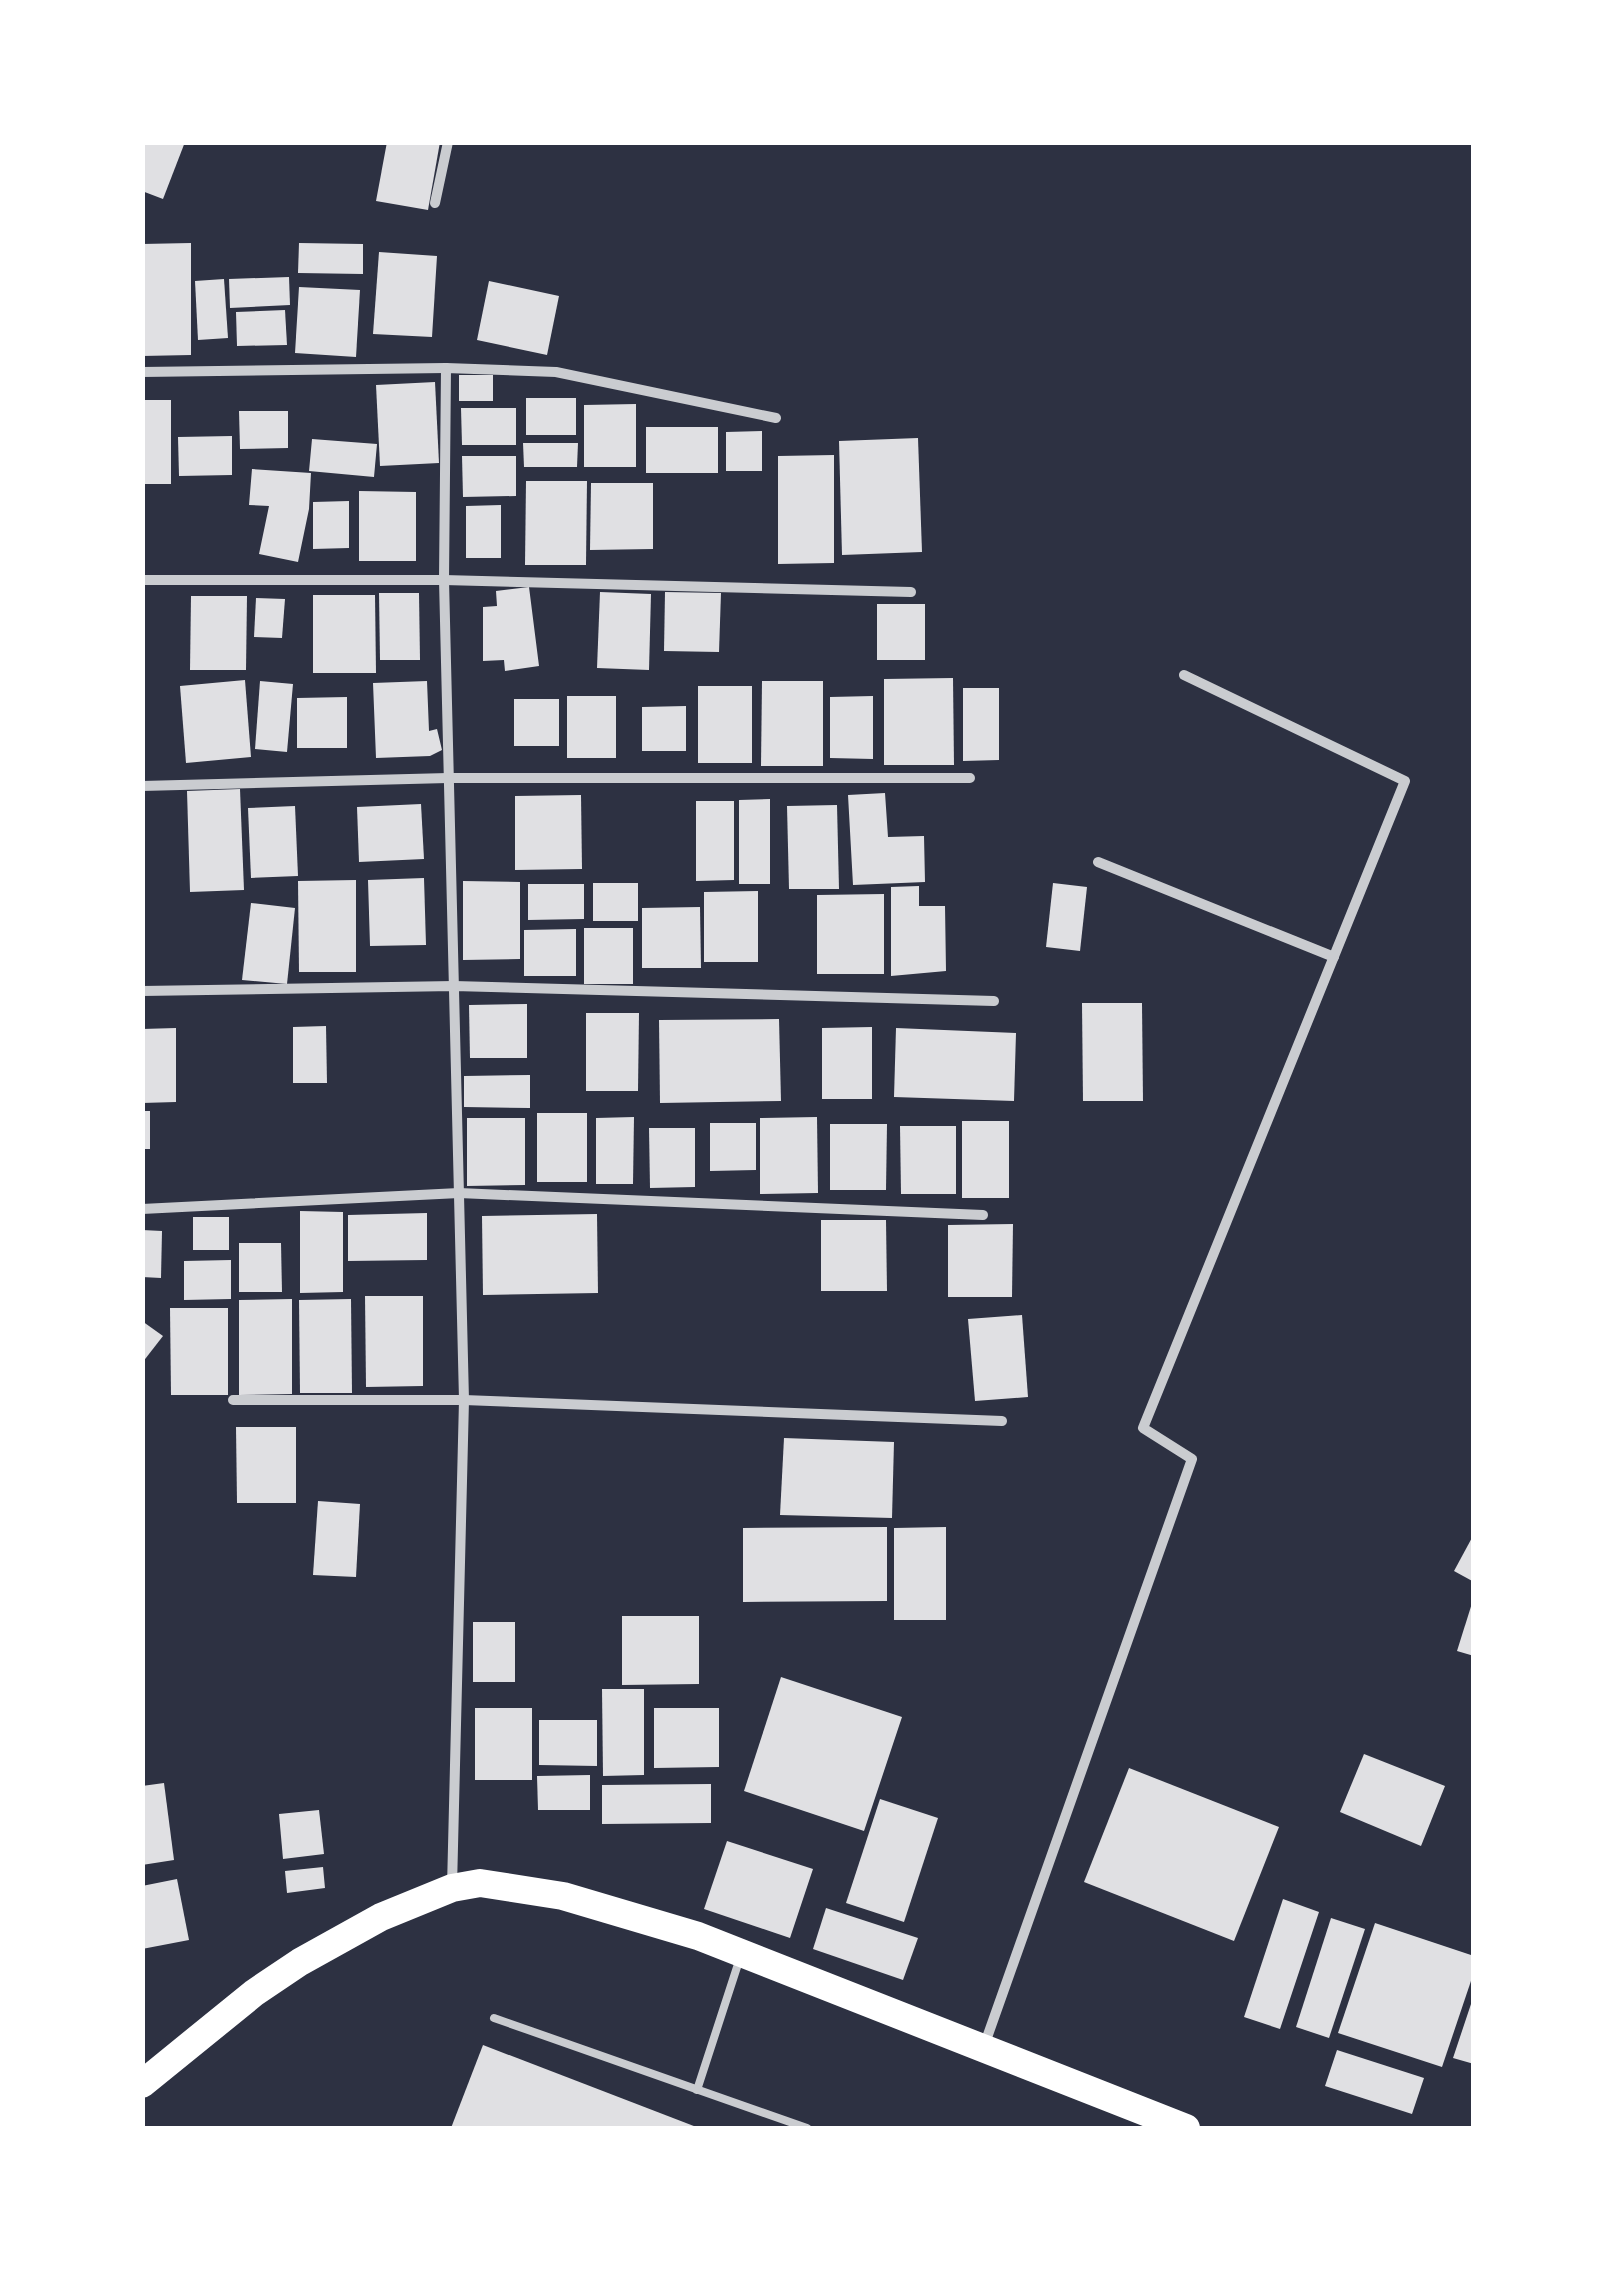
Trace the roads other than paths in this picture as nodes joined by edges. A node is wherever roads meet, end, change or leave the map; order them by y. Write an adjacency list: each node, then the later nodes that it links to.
1 (448, 142): 2 (street)
2 (435, 203)
3 (446, 368): 4 (street); 5 (street); 7 (street)
4 (142, 372)
5 (776, 418)
6 (142, 580): 7 (street)
7 (444, 580): 8 (street); 10 (street)
8 (911, 592)
9 (1184, 675): 14 (street)
10 (448, 778): 11 (street); 12 (street); 15 (street)
11 (970, 778)
12 (142, 786)
13 (1098, 862): 14 (street)
14 (1334, 957): 27 (street)
15 (454, 986): 16 (street); 17 (street); 18 (street)
16 (142, 991)
17 (994, 1000)
18 (459, 1193): 19 (street); 20 (street); 22 (street)
19 (142, 1209)
20 (983, 1215)
21 (233, 1400): 22 (street)
22 (464, 1400): 23 (street); 24 (street)
23 (1002, 1422)
24 (452, 1888): 25 (highway); 28 (highway)
25 (742, 1953): 27 (highway); 29 (lane)
26 (494, 2018): 29 (lane)
27 (982, 2050): 30 (highway)
28 (142, 2084)
29 (698, 2090): 31 (lane)
30 (1150, 2123): 32 (highway)
31 (807, 2128)
32 (1186, 2128)

